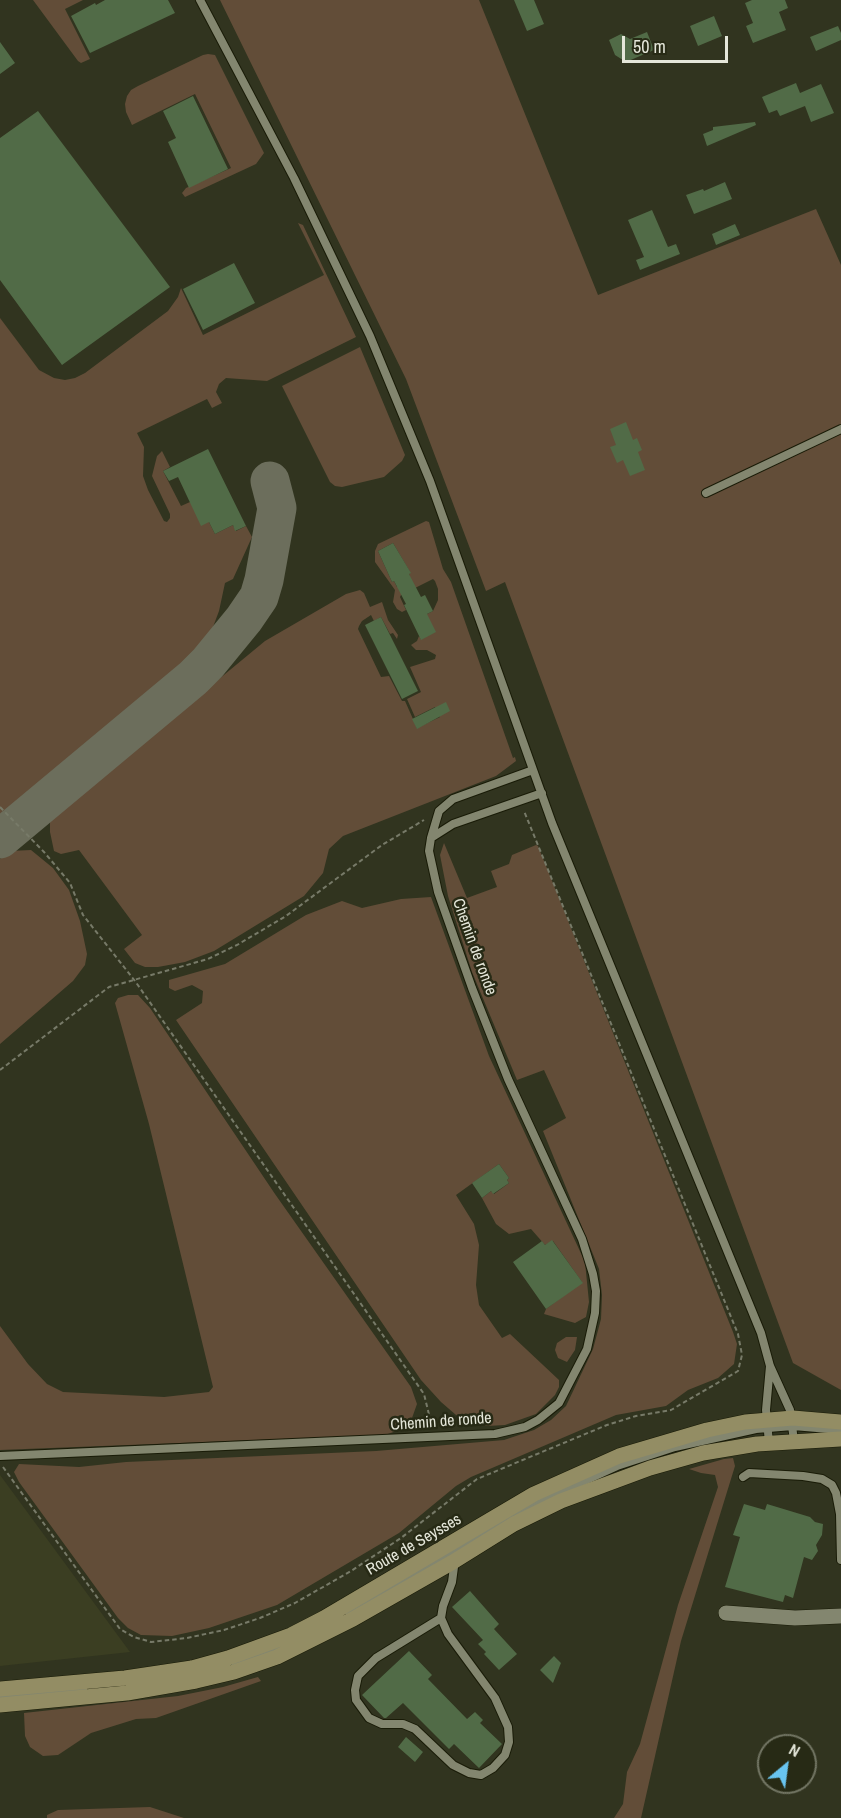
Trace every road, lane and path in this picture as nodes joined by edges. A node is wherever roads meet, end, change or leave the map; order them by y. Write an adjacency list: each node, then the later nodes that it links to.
1 (200, 0): 4 (lane)
2 (841, 429): 3 (lane)
3 (706, 493)
4 (533, 770): 5 (lane); 8 (lane)
5 (542, 793): 6 (lane); 12 (lane)
6 (520, 800): 9 (lane); 20 (path)
7 (0, 807): 10 (path)
8 (439, 811): 9 (lane, Chemin de ronde); 10 (path)
9 (431, 838): 17 (lane, Chemin de ronde)
10 (135, 981): 11 (path); 17 (path)
11 (0, 1070)
12 (770, 1366): 14 (lane); 15 (lane)
13 (841, 1422): 14 (main road, Route de Seysses)
14 (793, 1428): 15 (main road, Route de Seysses); 15 (main road, Route de Seysses); 16 (lane, Route de Seysses); 18 (main road, Route de Seysses)
15 (768, 1430): 22 (main road, Route de Seysses); 22 (main road, Route de Seysses)
16 (841, 1430)
17 (435, 1438): 19 (lane, Chemin de ronde)
18 (841, 1439)
19 (0, 1456)
20 (0, 1463)
21 (743, 1477): 23 (lane)
22 (451, 1553): 26 (lane); 27 (main road, Route de Seysses); 28 (lane, Route de Seysses); 29 (main road, Route de Seysses)
23 (841, 1560)
24 (726, 1613): 25 (street)
25 (841, 1616)
26 (441, 1618): 26 (lane)
27 (0, 1689)
28 (0, 1697)
29 (0, 1705)

